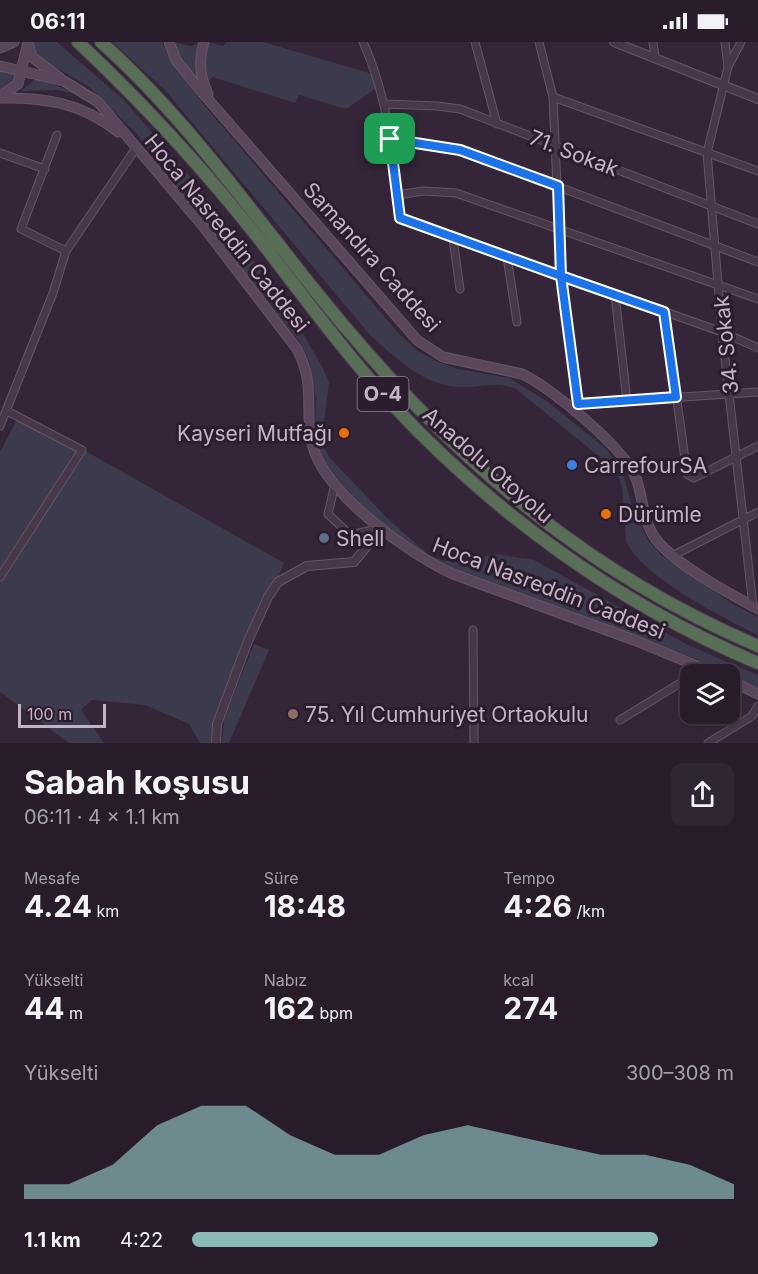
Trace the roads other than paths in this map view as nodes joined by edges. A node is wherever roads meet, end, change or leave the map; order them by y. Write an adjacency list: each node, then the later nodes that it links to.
1 (14, 42): 14 (main road)
2 (29, 42): 18 (main road); 19 (main road)
3 (78, 42): 75 (highway, Anadolu Otoyolu / O-4)
4 (101, 42): 74 (highway, Anadolu Otoyolu / O-4)
5 (169, 42): 25 (main road, Samandıra Caddesi)
6 (204, 42): 25 (main road)
7 (363, 42): 24 (street)
8 (475, 42): 26 (street)
9 (539, 42): 22 (street)
10 (614, 42): 15 (street)
11 (653, 42): 15 (street)
12 (725, 42): 17 (street)
13 (741, 42): 17 (street)
14 (0, 48)
15 (655, 58): 20 (street)
16 (0, 66): 18 (main road)
17 (728, 67): 20 (street, 34. Sokak)
18 (23, 71): 19 (main road); 21 (main road)
19 (64, 81): 28 (main road)
20 (723, 85): 23 (street); 33 (street, 34. Sokak)
21 (0, 97): 28 (main road)
22 (553, 97): 30 (street); 33 (street)
23 (758, 99)
24 (385, 104): 26 (street, 71. Sokak); 29 (street)
25 (213, 105): 59 (main road, Samandıra Caddesi)
26 (497, 124): 30 (street, 71. Sokak)
27 (57, 135): 34 (street)
28 (127, 139): 31 (main road, Hoca Nasreddin Caddesi)
29 (390, 139): 36 (street); 37 (street)
30 (556, 147): 36 (street); 38 (street, 71. Sokak)
31 (136, 148): 43 (street); 64 (main road, Hoca Nasreddin Caddesi)
32 (0, 153): 34 (street)
33 (707, 153): 35 (street); 38 (street, 34. Sokak)
34 (45, 169): 43 (street)
35 (758, 171)
36 (558, 186): 40 (street); 42 (street)
37 (398, 195): 40 (street); 41 (street)
38 (712, 207): 39 (street, 71. Sokak); 42 (street, 34. Sokak)
39 (758, 224)
40 (561, 232): 46 (street); 47 (street)
41 (453, 239): 44 (street); 48 (street)
42 (716, 248): 45 (street); 47 (street, 34. Sokak)
43 (66, 251): 60 (street)
44 (507, 257): 46 (street); 52 (street)
45 (758, 262)
46 (561, 276): 49 (street); 59 (street)
47 (720, 286): 50 (street); 53 (street, 34. Sokak)
48 (460, 289)
49 (615, 295): 51 (street); 58 (street)
50 (758, 299)
51 (664, 312): 53 (street); 57 (street)
52 (517, 321)
53 (722, 332): 54 (street); 56 (street, 34. Sokak)
54 (758, 348)
55 (758, 392): 56 (street)
56 (731, 393): 57 (street); 63 (street, 34. Sokak)
57 (676, 397): 58 (street); 63 (street)
58 (627, 401): 59 (street)
59 (576, 408): 68 (main road, Samandıra Caddesi)
60 (7, 411): 61 (street); 70 (street)
61 (0, 426)
62 (758, 446): 63 (street)
63 (737, 457): 66 (street, 34. Sokak)
64 (335, 484): 67 (main road, Hoca Nasreddin Caddesi); 67 (street)
65 (758, 512): 66 (street)
66 (743, 520): 68 (street); 71 (street, 34. Sokak)
67 (382, 528): 76 (main road, Hoca Nasreddin Caddesi); 82 (street)
68 (674, 555): 72 (main road, Samandıra Caddesi)
69 (758, 573): 71 (street)
70 (0, 577)
71 (748, 578): 72 (street, 34. Sokak)
72 (755, 608)
73 (473, 630): 83 (street)
74 (758, 646)
75 (758, 663)
76 (695, 664)
77 (680, 683): 81 (street)
78 (740, 685): 79 (main road)
79 (758, 694)
80 (758, 706): 84 (street)
81 (620, 720)
82 (216, 743)
83 (474, 743)
84 (708, 743)

